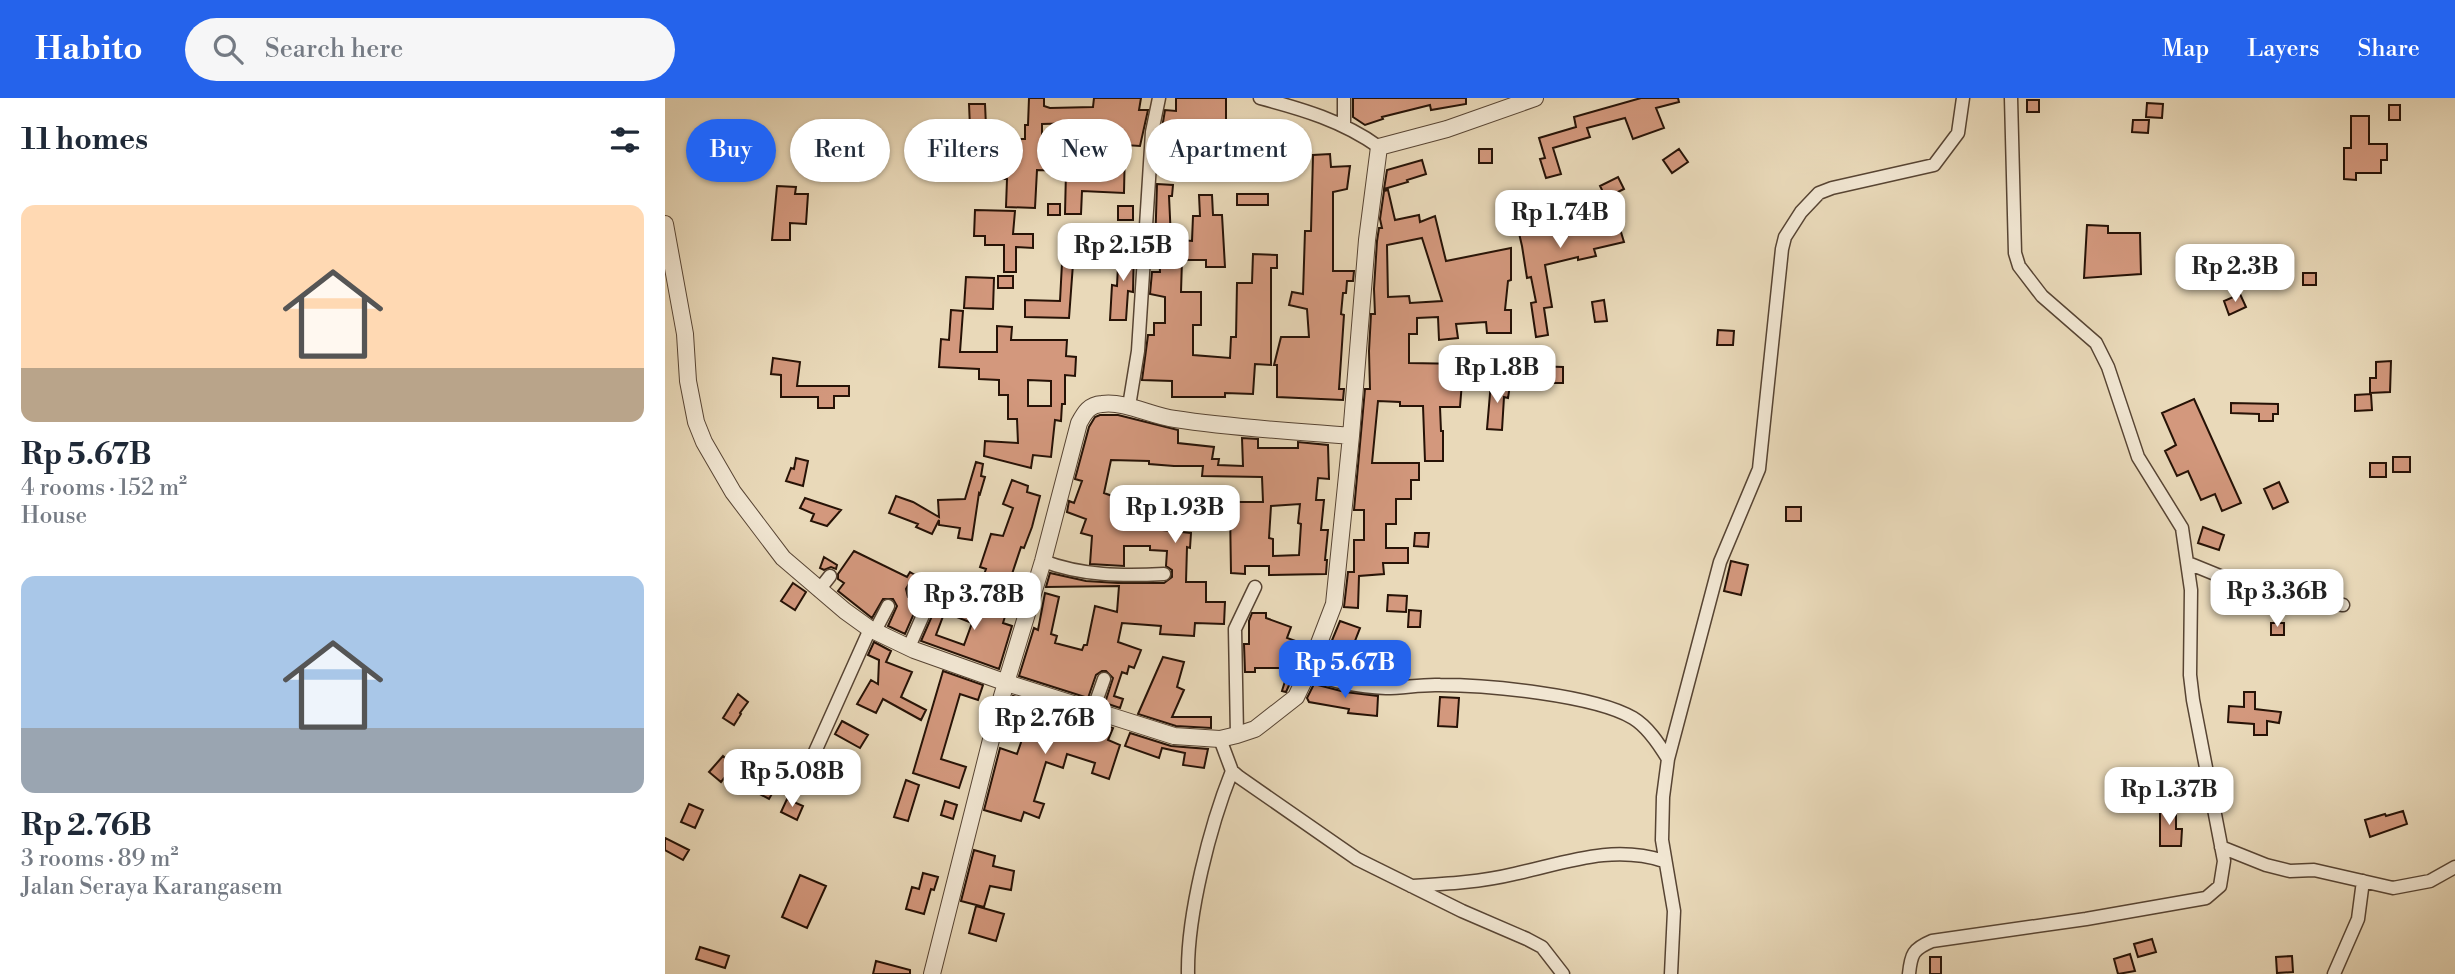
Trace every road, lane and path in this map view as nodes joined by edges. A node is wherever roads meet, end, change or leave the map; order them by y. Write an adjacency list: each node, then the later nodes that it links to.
1 (1159, 98): 10 (street)
2 (1260, 98): 7 (street)
3 (1345, 98): 7 (street)
4 (1535, 98): 8 (street)
5 (1963, 98): 30 (street)
6 (2011, 98): 13 (street)
7 (1344, 126): 8 (street)
8 (1379, 147): 11 (street)
9 (665, 225): 17 (street)
10 (1129, 406): 11 (street); 12 (street)
11 (1351, 436): 23 (street)
12 (1043, 561): 14 (street); 25 (street)
13 (2188, 563): 19 (street); 32 (street)
14 (1164, 574)
15 (829, 576): 17 (street)
16 (1255, 587): 27 (street)
17 (819, 590): 21 (street)
18 (914, 591): 22 (street)
19 (2343, 605)
20 (888, 606): 21 (street)
21 (873, 630): 22 (street); 29 (street)
22 (909, 648): 25 (street)
23 (1308, 672): 27 (street); 30 (street)
24 (1104, 679): 26 (street)
25 (1007, 683): 26 (street); 37 (street)
26 (1093, 710): 28 (street)
27 (1237, 735): 28 (street)
28 (1220, 739): 31 (street)
29 (814, 754)
30 (1668, 759): 33 (street)
31 (1232, 771): 36 (street); 38 (street)
32 (2221, 847): 35 (street); 41 (street)
33 (1664, 861): 36 (street); 40 (street)
34 (2455, 867): 35 (street)
35 (2363, 881): 42 (street)
36 (1411, 886): 39 (street)
37 (932, 974)
38 (1188, 974)
39 (1563, 974)
40 (1671, 974)
41 (1909, 974)
42 (2334, 974)

